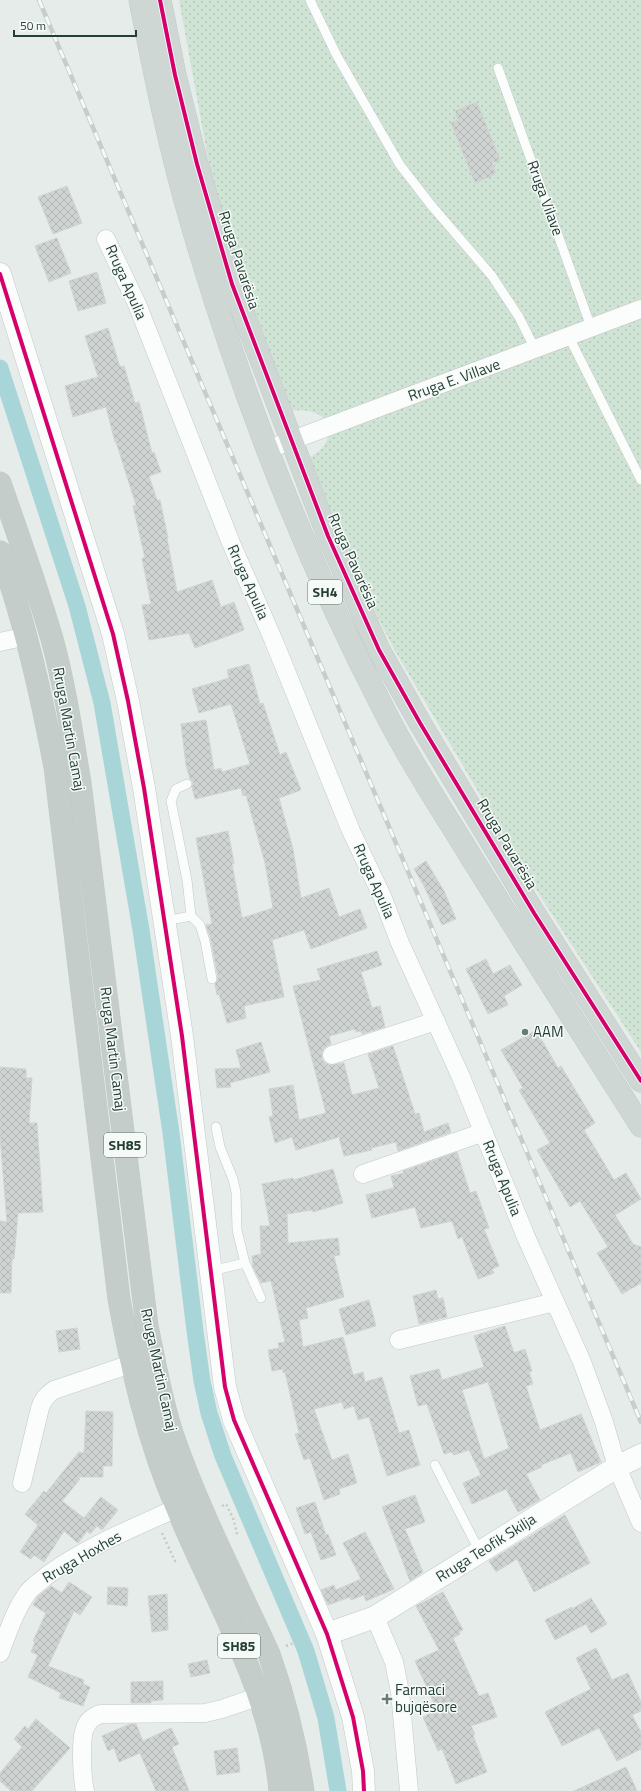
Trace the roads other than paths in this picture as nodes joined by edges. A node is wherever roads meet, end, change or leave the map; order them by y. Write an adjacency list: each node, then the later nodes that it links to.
1 (140, 0): 12 (main road, SH4)
2 (160, 0): 11 (main road, Rruga Pavarësia / SH4)
3 (310, 0): 10 (lane)
4 (498, 68): 8 (lane, Rruga Vilave)
5 (106, 239): 22 (street, Rruga Apulia)
6 (0, 274): 20 (street)
7 (641, 309): 8 (street, Rruga E. Villave)
8 (591, 327): 9 (street, Rruga E. Villave)
9 (569, 336): 10 (street, Rruga E. Villave); 13 (lane)
10 (535, 349): 11 (street, Rruga E. Villave)
11 (292, 440): 12 (street, Rruga E. Villave); 24 (main road, Rruga Pavarësia / SH4)
12 (266, 450): 25 (main road, SH4)
13 (641, 480)
14 (0, 483): 48 (highway, Rruga Martin Camaj / SH85)
15 (0, 552): 16 (highway, Rruga Martin Camaj / SH85)
16 (26, 636): 17 (street); 34 (highway, Rruga Martin Camaj / SH85)
17 (0, 642)
18 (187, 784): 19 (lane)
19 (191, 916): 20 (lane); 21 (lane)
20 (164, 921): 30 (street)
21 (212, 979)
22 (436, 1021): 23 (street); 27 (street, Rruga Apulia)
23 (332, 1055)
24 (641, 1081)
25 (641, 1126)
26 (216, 1127): 29 (lane)
27 (484, 1132): 28 (street); 32 (street, Rruga Apulia)
28 (363, 1174)
29 (245, 1263): 30 (lane); 31 (lane)
30 (211, 1271): 43 (street)
31 (261, 1298)
32 (555, 1302): 33 (street); 37 (street, Rruga Apulia)
33 (399, 1340)
34 (131, 1364): 38 (street); 39 (highway, Rruga Martin Camaj / SH85)
35 (641, 1455): 37 (street, Rruga Teofik Skilja)
36 (435, 1465): 41 (lane)
37 (617, 1467): 40 (street, Rruga Apulia); 41 (street, Rruga Teofik Skilja)
38 (22, 1483)
39 (176, 1508): 44 (street, Rruga Hoxhes); 45 (highway, Rruga Martin Camaj / SH85)
40 (641, 1523)
41 (480, 1552): 42 (street, Rruga Teofik Skilja)
42 (375, 1616): 43 (street, Rruga Teofik Skilja); 50 (street)
43 (319, 1635): 49 (street)
44 (0, 1653)
45 (260, 1696): 46 (street); 47 (highway, Rruga Martin Camaj / SH85)
46 (85, 1791)
47 (280, 1791)
48 (303, 1791)
49 (364, 1791)
50 (409, 1791)

